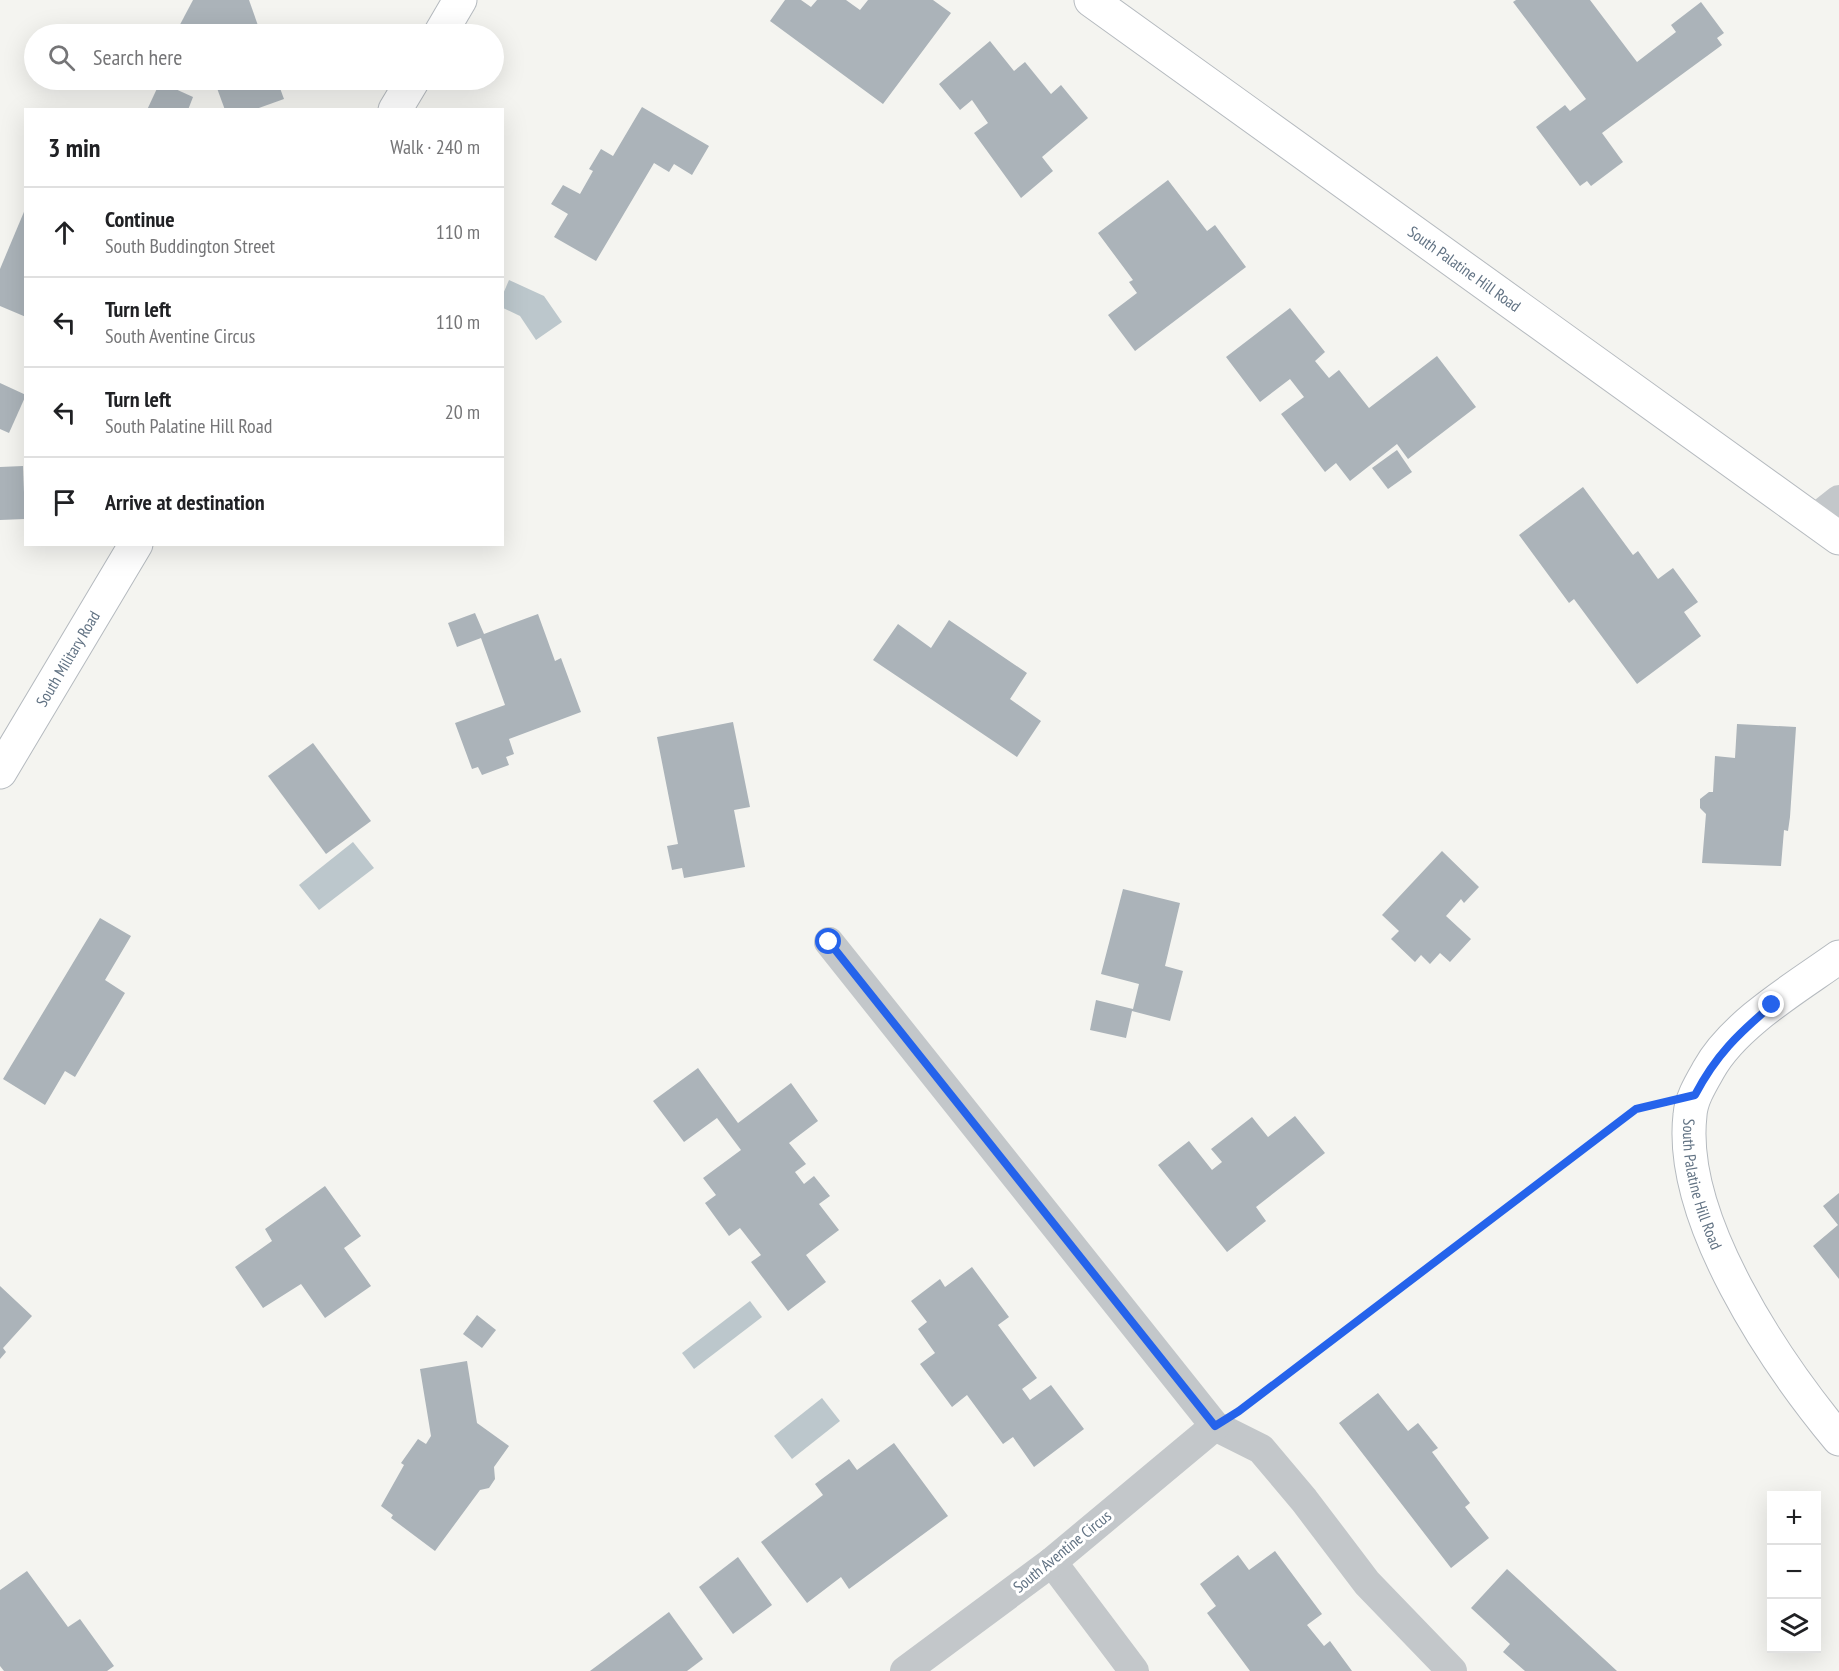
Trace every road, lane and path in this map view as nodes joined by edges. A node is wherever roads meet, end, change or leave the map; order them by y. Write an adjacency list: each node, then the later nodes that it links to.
1 (460, 0): 3 (street)
2 (1091, 0): 6 (street, South Palatine Hill Road)
3 (446, 24)
4 (407, 90): 5 (street)
5 (396, 108)
6 (1831, 519)
7 (135, 546): 8 (street, South Military Road)
8 (0, 772)
9 (829, 942): 12 (street)
10 (1839, 957): 11 (street, South Palatine Hill Road)
11 (1695, 1095): 12 (path); 13 (street, South Palatine Hill Road)
12 (1215, 1426): 14 (street, South Aventine Circus); 17 (street)
13 (1839, 1439)
14 (1052, 1562): 15 (street, South Aventine Circus); 16 (street)
15 (905, 1671)
16 (1134, 1671)
17 (1452, 1671)

